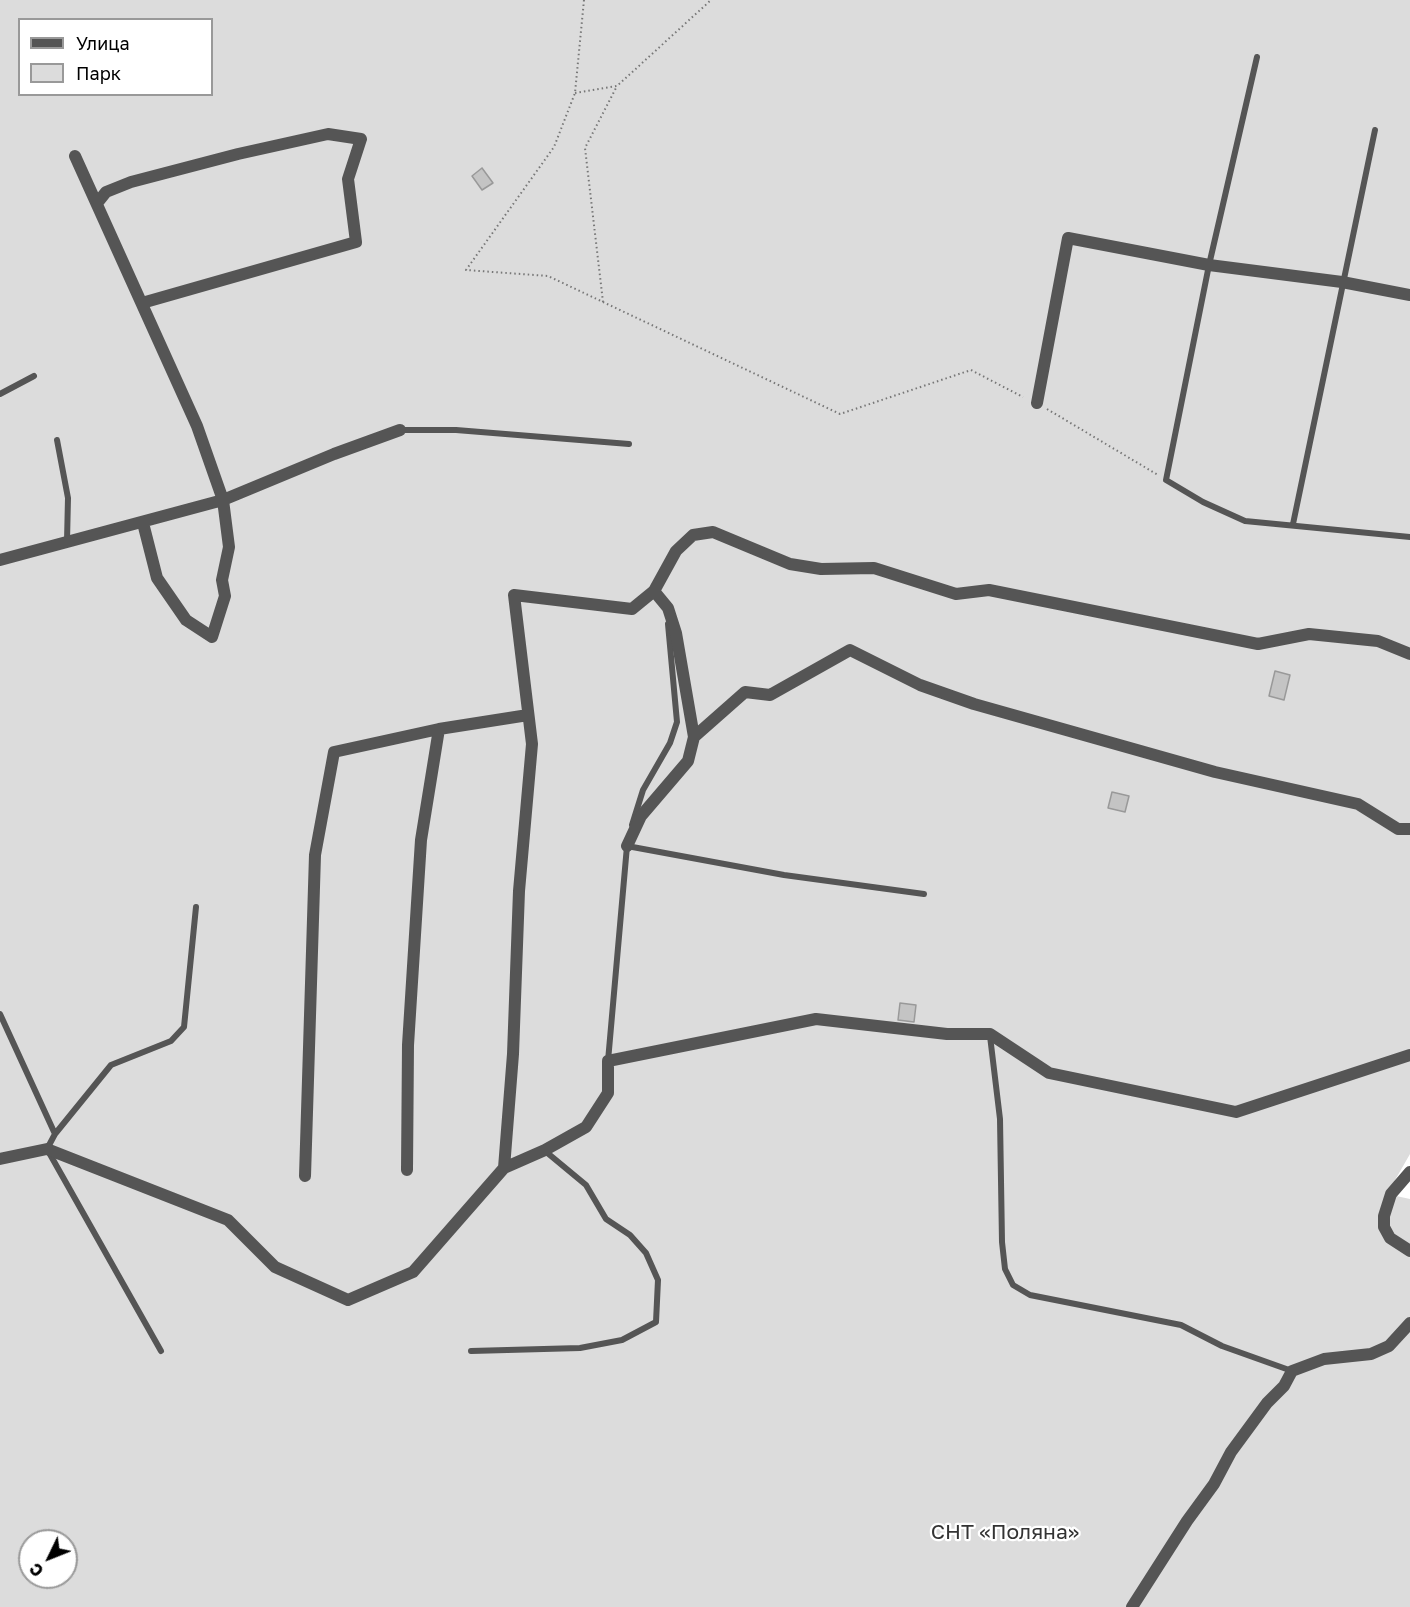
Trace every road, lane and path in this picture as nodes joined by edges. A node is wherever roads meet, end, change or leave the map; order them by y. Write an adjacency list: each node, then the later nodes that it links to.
1 (584, 0): 5 (path)
2 (711, 0): 4 (path)
3 (1257, 57): 9 (lane)
4 (617, 86): 5 (path); 12 (path)
5 (574, 93): 12 (path)
6 (1374, 130): 10 (lane)
7 (75, 156): 8 (street)
8 (98, 202): 13 (street); 13 (street)
9 (1209, 265): 10 (street); 16 (street); 20 (lane)
10 (1342, 282): 11 (street); 23 (lane)
11 (1410, 295)
12 (603, 302): 16 (path)
13 (141, 303): 21 (street)
14 (34, 376): 15 (lane)
15 (0, 394)
16 (1037, 403): 20 (path)
17 (400, 430): 19 (lane); 21 (street)
18 (57, 440): 25 (lane)
19 (629, 444)
20 (1166, 480): 23 (lane)
21 (223, 500): 22 (street); 22 (street)
22 (143, 523): 25 (street)
23 (1293, 524): 24 (lane)
24 (1410, 537)
25 (67, 541): 26 (street)
26 (0, 560)
27 (654, 591): 28 (street); 29 (street); 31 (street); 33 (lane)
28 (1410, 654)
29 (528, 715): 30 (street); 44 (street)
30 (439, 729): 45 (street); 47 (street)
31 (694, 737): 32 (street); 33 (street)
32 (1410, 829)
33 (627, 846): 34 (lane); 39 (lane)
34 (924, 894)
35 (196, 907): 40 (lane)
36 (0, 1014): 40 (lane)
37 (990, 1034): 38 (street); 39 (street); 52 (lane)
38 (1410, 1055)
39 (608, 1061): 42 (street)
40 (55, 1134): 41 (lane)
41 (47, 1149): 43 (street); 44 (street); 50 (lane)
42 (545, 1150): 44 (street); 51 (lane)
43 (0, 1159)
44 (504, 1168)
45 (407, 1170)
46 (1410, 1172): 48 (street)
47 (306, 1176)
48 (1410, 1251)
49 (1410, 1323): 52 (street)
50 (161, 1351)
51 (471, 1351)
52 (1292, 1371): 53 (street)
53 (1132, 1607)

